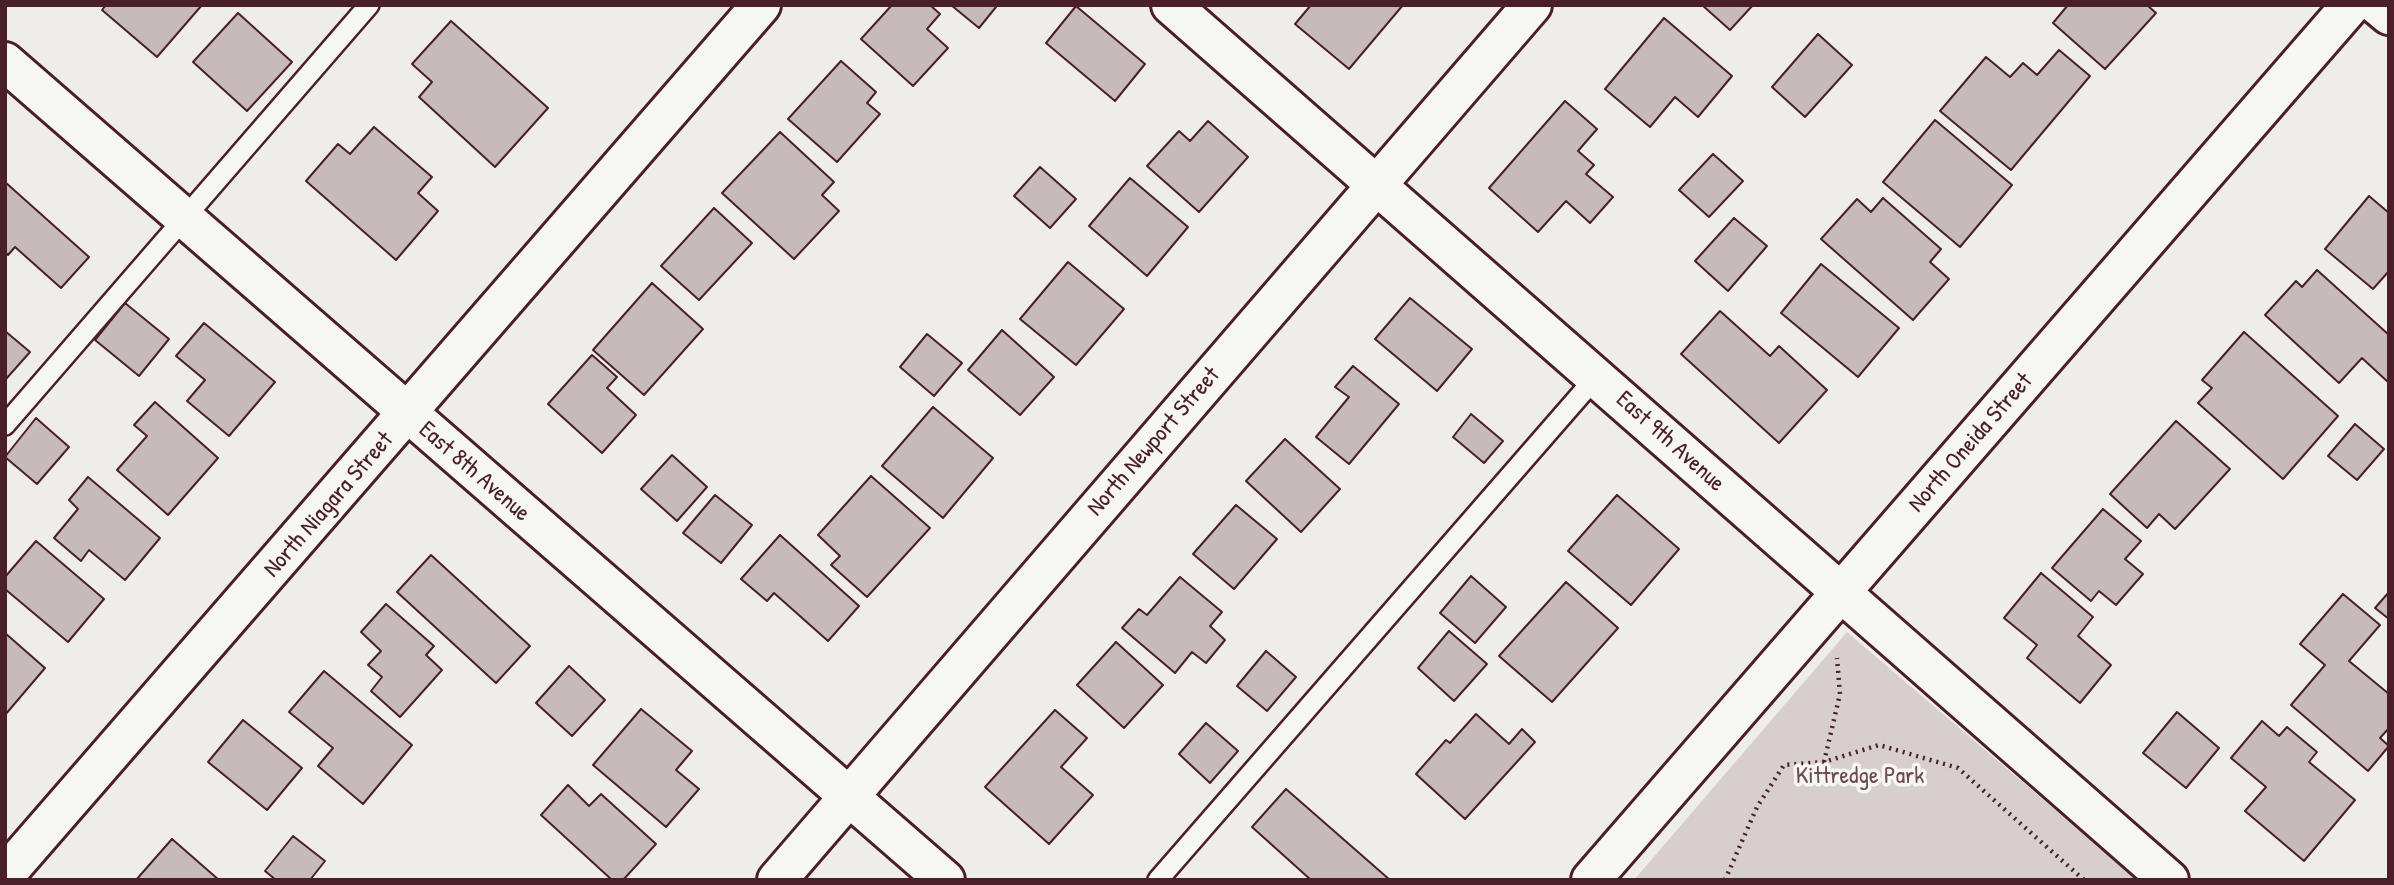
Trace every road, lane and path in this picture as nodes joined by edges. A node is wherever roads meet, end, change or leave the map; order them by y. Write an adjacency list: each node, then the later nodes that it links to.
1 (369, 5): 10 (lane)
2 (761, 5): 12 (street, North Niagara Street)
3 (1171, 5): 9 (street, East 9th Avenue)
4 (1532, 5): 9 (street, North Newport Street)
5 (2351, 5): 14 (street, North Oneida Street)
6 (2377, 5): 7 (street)
7 (2389, 15)
8 (5, 62): 10 (street, East 8th Avenue)
9 (1377, 184): 11 (street, East 9th Avenue); 16 (street, North Newport Street)
10 (184, 219): 12 (street, East 8th Avenue); 13 (lane)
11 (1597, 376): 14 (street, East 9th Avenue); 20 (lane)
12 (408, 415): 16 (street, East 8th Avenue); 17 (street, North Niagara Street)
13 (5, 425)
14 (1830, 605): 15 (path); 21 (street, North Oneida Street); 24 (street, East 9th Avenue)
15 (1824, 762): 22 (path); 23 (path)
16 (849, 797): 18 (street, North Newport Street); 19 (street, East 8th Avenue)
17 (5, 876)
18 (777, 880)
19 (945, 880)
20 (1158, 880)
21 (1591, 880)
22 (1725, 880)
23 (2084, 880)
24 (2169, 880)

